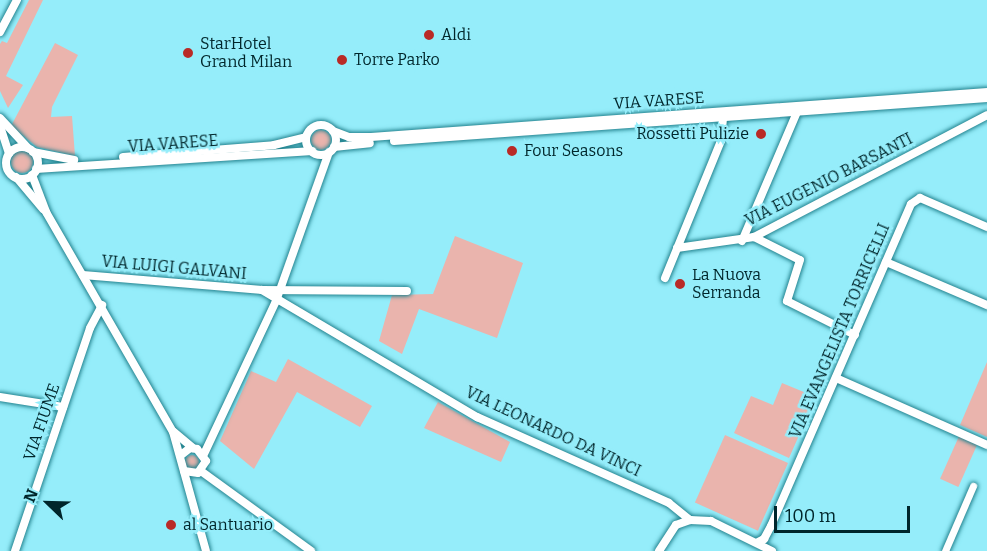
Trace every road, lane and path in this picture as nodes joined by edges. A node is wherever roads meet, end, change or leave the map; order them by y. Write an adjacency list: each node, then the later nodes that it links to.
1 (16, 0): 2 (street)
2 (0, 32)
3 (987, 92): 10 (street, VIA VARESE)
4 (987, 98): 5 (street, VIA VARESE)
5 (796, 112): 7 (street, VIA VARESE); 23 (street)
6 (987, 115): 22 (street, VIA EUGENIO BARSANTI)
7 (723, 117): 12 (street, VIA VARESE); 24 (street)
8 (0, 118): 13 (street)
9 (0, 126): 15 (street)
10 (333, 131): 11 (street); 12 (street)
11 (306, 137): 13 (street, VIA VARESE); 14 (street)
12 (332, 149): 14 (street); 17 (street)
13 (31, 150): 15 (street); 16 (street)
14 (314, 153): 16 (street, VIA VARESE); 17 (street)
15 (5, 157): 19 (street)
16 (34, 172): 19 (street); 20 (street)
17 (323, 172): 28 (street)
18 (0, 173): 19 (street)
19 (14, 176): 20 (street)
20 (46, 212): 26 (street)
21 (987, 227): 25 (street, VIA EVANGELISTA TORRICELLI)
22 (754, 237): 23 (street, VIA EUGENIO BARSANTI); 34 (street)
23 (742, 241): 24 (street, VIA EUGENIO BARSANTI)
24 (677, 248): 27 (street)
25 (886, 262): 33 (street); 34 (street, VIA EVANGELISTA TORRICELLI)
26 (83, 275): 29 (street, VIA LUIGI GALVANI); 32 (street)
27 (665, 278)
28 (279, 288): 29 (street, VIA LUIGI GALVANI); 30 (street, VIA LUIGI GALVANI); 31 (street)
29 (262, 290): 31 (street, VIA LUIGI GALVANI)
30 (407, 291)
31 (276, 301): 41 (street); 47 (street, VIA LEONARDO DA VINCI)
32 (102, 305): 37 (street, VIA FIUME); 38 (street)
33 (987, 305)
34 (855, 334): 35 (street, VIA EVANGELISTA TORRICELLI)
35 (837, 378): 39 (street); 48 (street, VIA EVANGELISTA TORRICELLI)
36 (0, 397): 37 (street)
37 (63, 407): 49 (street, VIA FIUME)
38 (173, 432): 40 (street); 42 (street)
39 (987, 446)
40 (194, 448): 41 (street); 42 (street)
41 (204, 454): 43 (street)
42 (181, 455): 44 (street)
43 (200, 470): 44 (street); 46 (street); 51 (street)
44 (184, 471): 46 (street)
45 (974, 486): 54 (street)
46 (190, 498): 50 (street)
47 (690, 520): 48 (street); 52 (street)
48 (758, 542): 53 (street)
49 (15, 551)
50 (206, 551)
51 (311, 551)
52 (659, 551)
53 (772, 551)
54 (945, 551)

